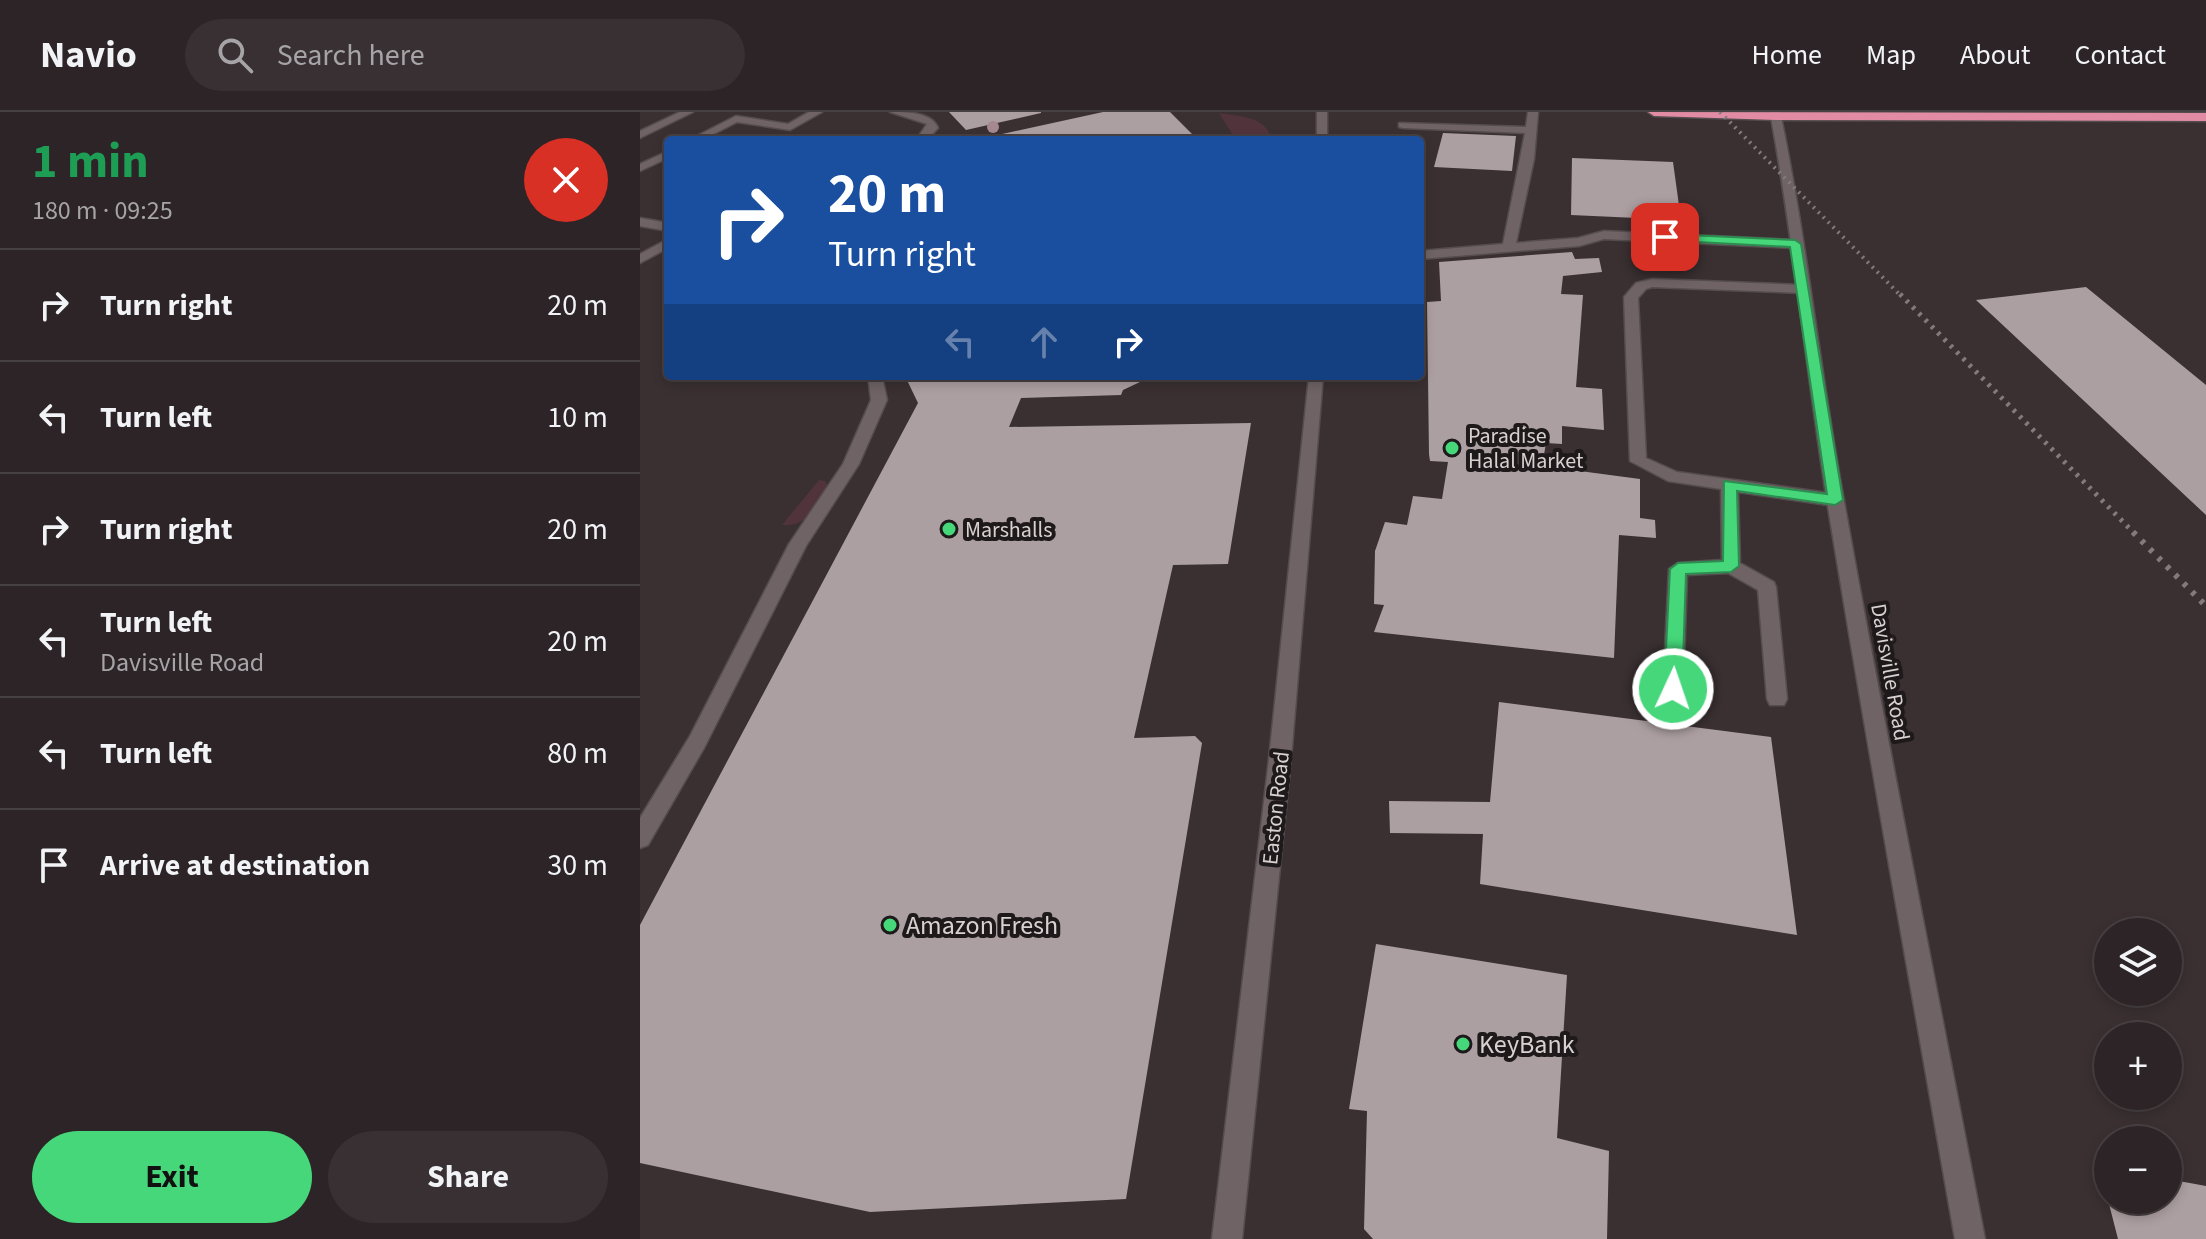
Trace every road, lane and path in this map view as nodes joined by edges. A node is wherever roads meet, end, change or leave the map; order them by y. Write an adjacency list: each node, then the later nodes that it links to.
1 (688, 112): 11 (street)
2 (817, 112): 12 (street)
3 (895, 112): 13 (street)
4 (1322, 112): 14 (street)
5 (1533, 112): 10 (street)
6 (1654, 112): 7 (highway)
7 (1775, 114): 8 (highway); 19 (street, Davisville Road)
8 (2201, 115)
9 (1403, 125): 10 (street)
10 (1531, 130): 21 (street)
11 (640, 135)
12 (702, 136)
13 (925, 136)
14 (1322, 136)
15 (664, 156): 16 (street)
16 (640, 168)
17 (640, 222): 18 (street)
18 (664, 226)
19 (1795, 244): 21 (street); 24 (street, Davisville Road)
20 (664, 245): 23 (street)
21 (1509, 248): 22 (street)
22 (1424, 255)
23 (640, 259)
24 (1802, 289): 27 (street); 28 (street, Davisville Road)
25 (876, 380): 32 (street)
26 (1316, 380): 33 (street, Easton Road)
27 (1729, 485): 28 (street); 29 (street)
28 (1835, 500): 34 (street, Davisville Road)
29 (1731, 566): 30 (street); 31 (street)
30 (1673, 689)
31 (1777, 699)
32 (640, 838)
33 (1227, 1239)
34 (1970, 1239)

